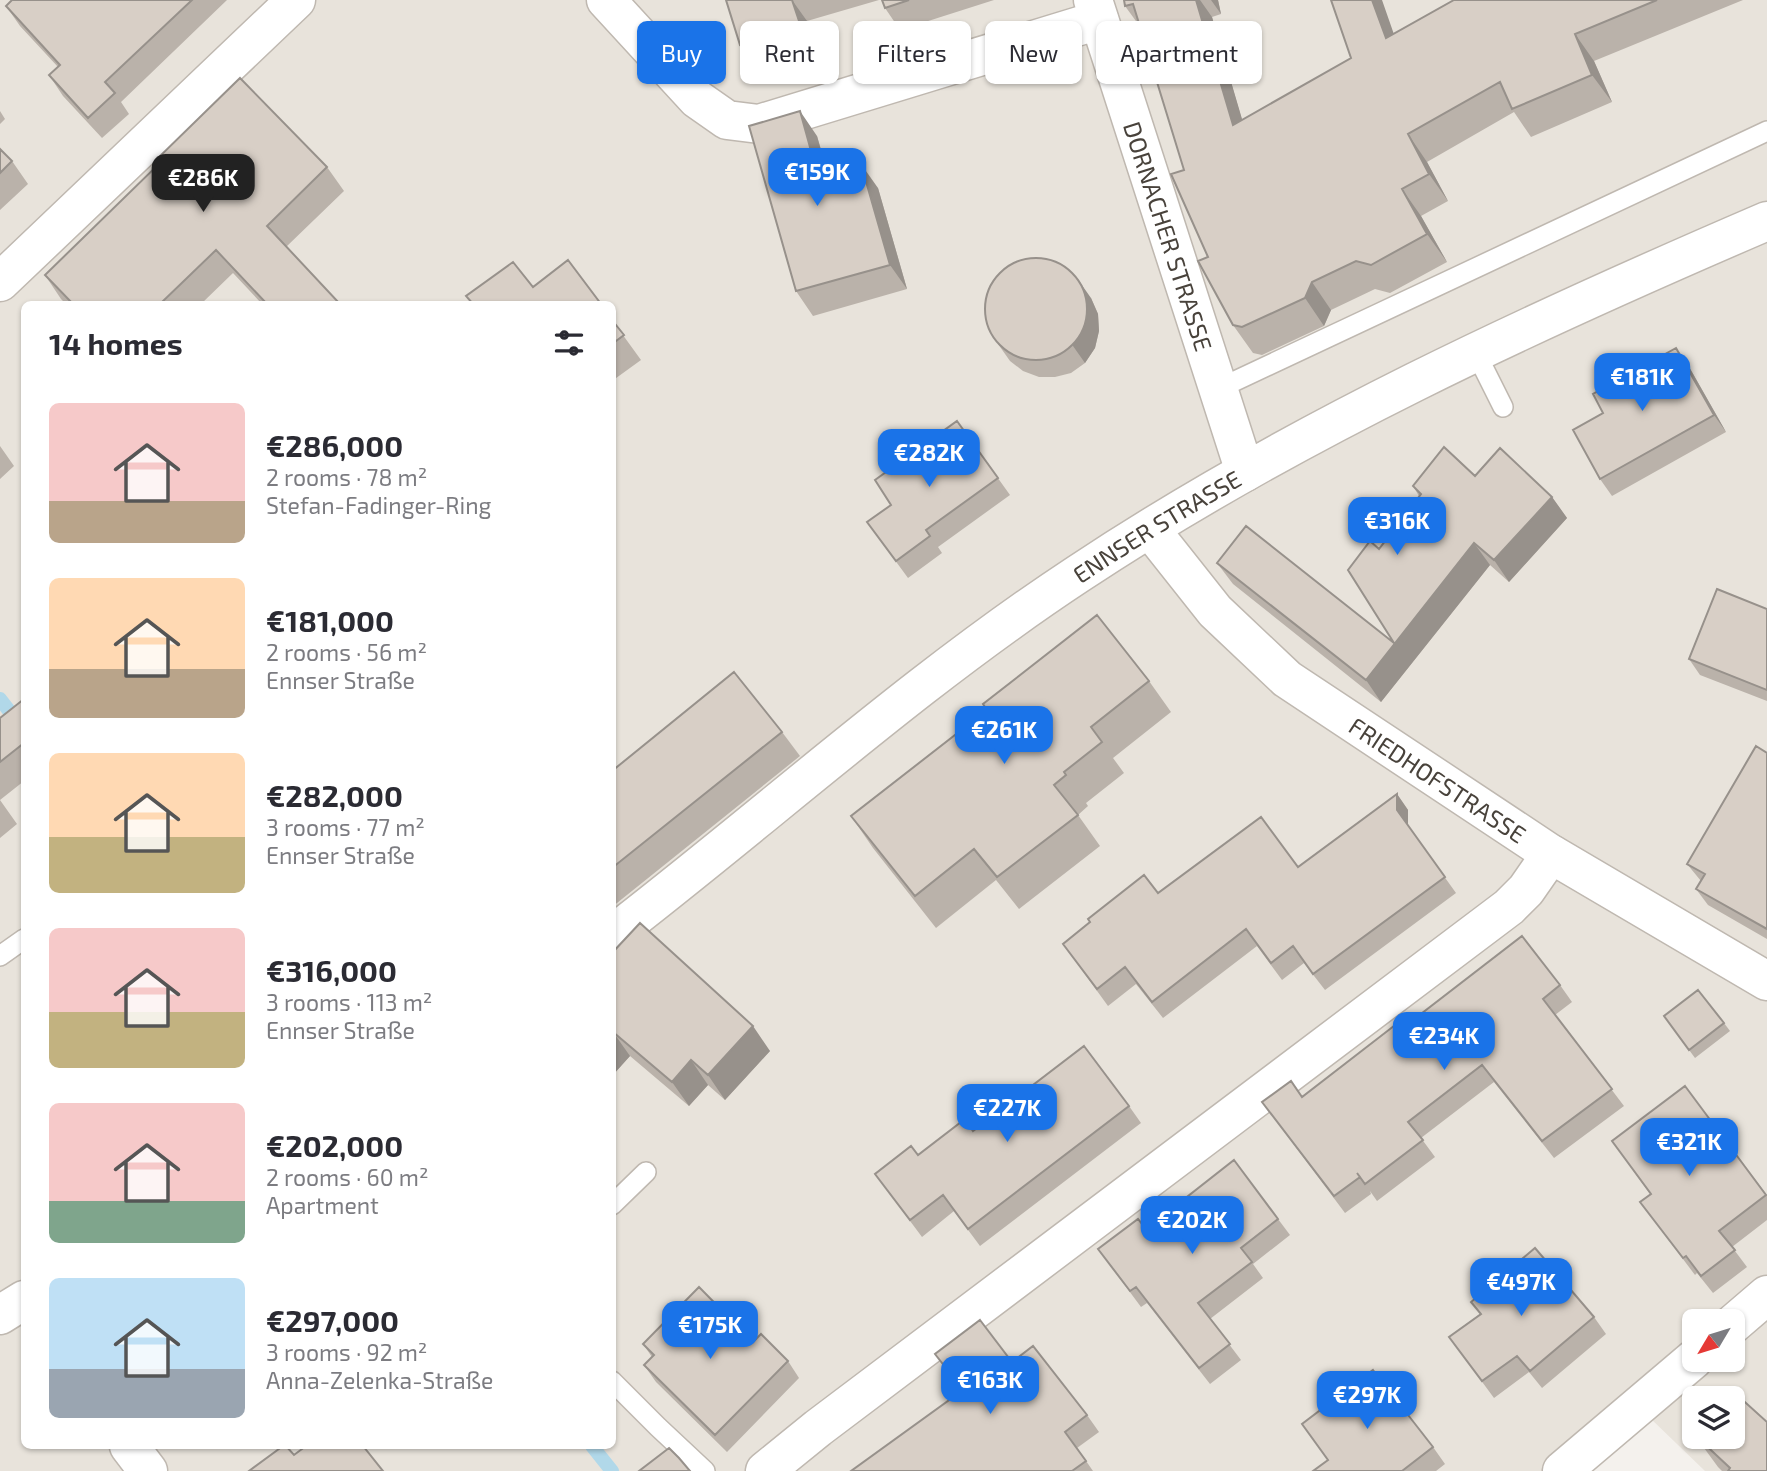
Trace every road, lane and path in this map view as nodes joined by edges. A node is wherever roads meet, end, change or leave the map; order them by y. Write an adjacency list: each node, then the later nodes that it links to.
1 (296, 0): 6 (street)
2 (606, 0): 3 (street)
3 (1096, 10): 8 (street, DORNACHER STRASSE)
4 (1767, 131): 8 (lane)
5 (1767, 220): 7 (street, ENNSER STRASSE)
6 (0, 282)
7 (1476, 353): 9 (lane); 10 (street, ENNSER STRASSE)
8 (1218, 389): 10 (street, DORNACHER STRASSE)
9 (1503, 407)
10 (1245, 472): 11 (street, ENNSER STRASSE)
11 (1150, 529): 12 (street, FRIEDHOFSTRASSE); 13 (street, ENNSER STRASSE)
12 (1551, 855): 16 (street, FRIEDHOFSTRASSE); 26 (street)
13 (616, 932)
14 (21, 941): 15 (lane)
15 (0, 956)
16 (1767, 981)
17 (646, 1172): 18 (lane)
18 (616, 1201)
19 (1767, 1296): 20 (street)
20 (1745, 1314)
21 (1682, 1369): 27 (street)
22 (616, 1385): 25 (lane)
23 (131, 1449): 24 (street)
24 (148, 1471)
25 (705, 1471)
26 (765, 1471)
27 (1562, 1471)

